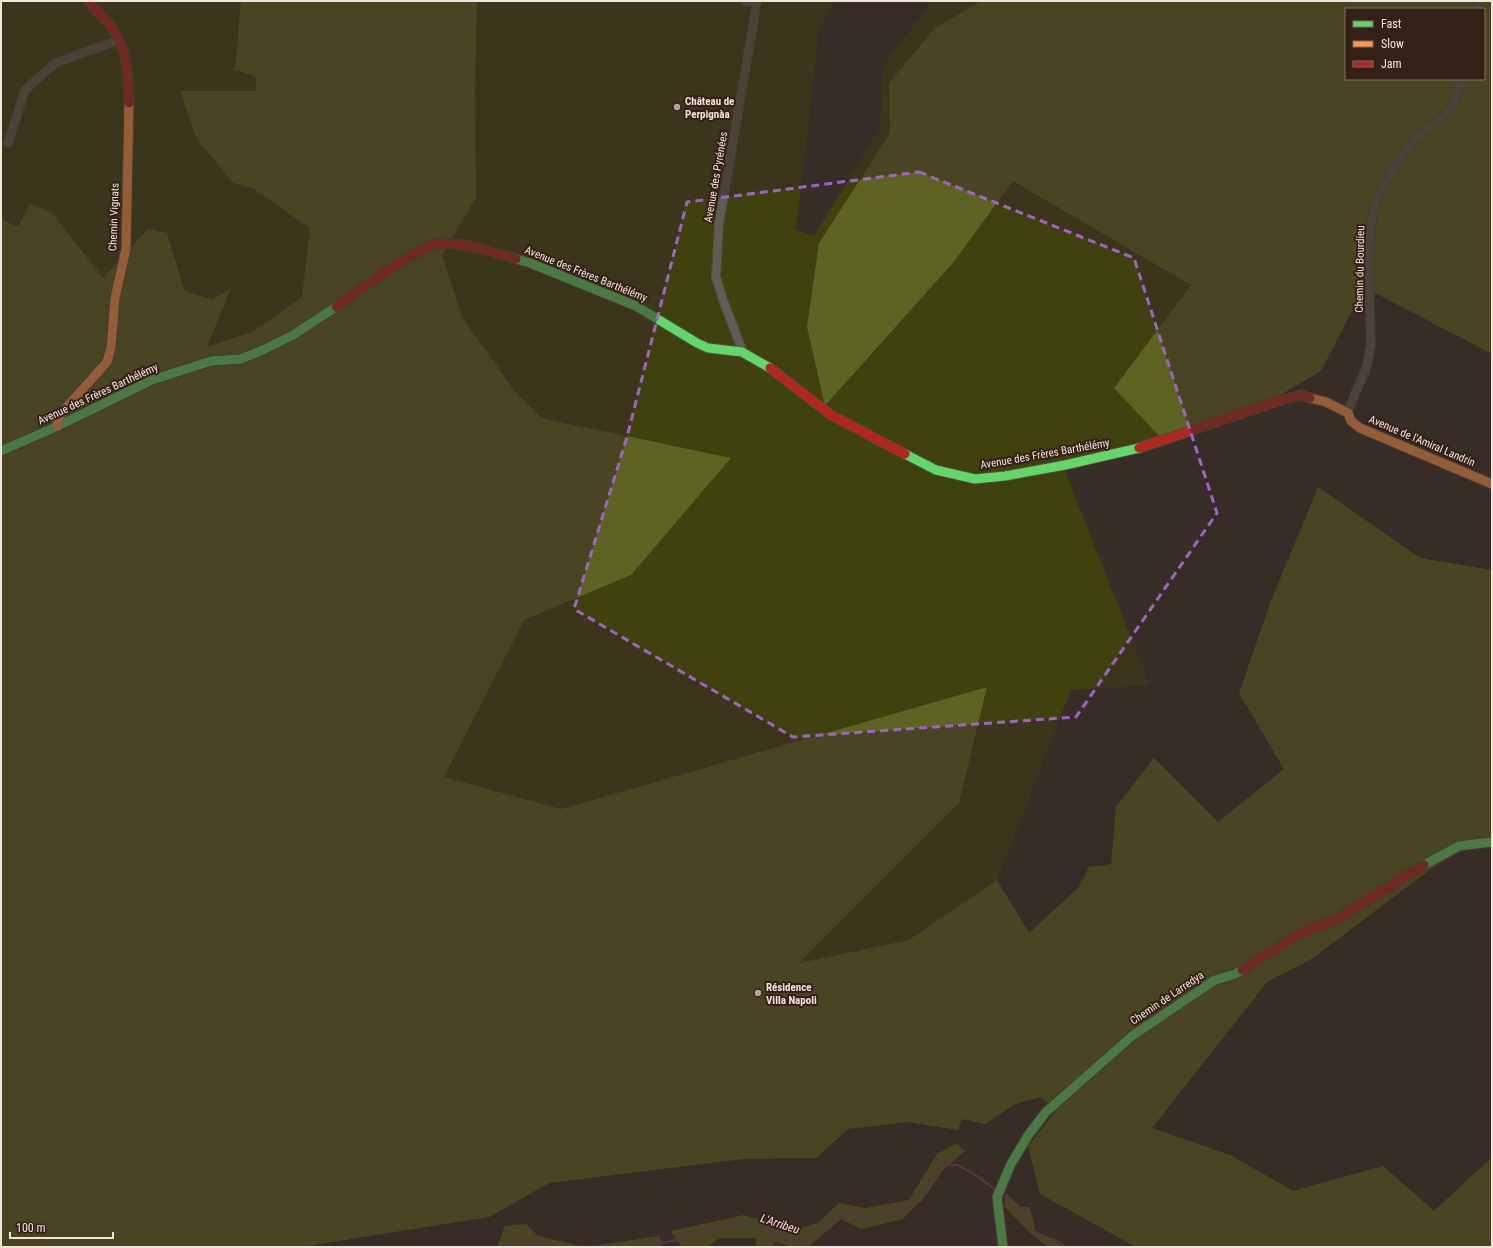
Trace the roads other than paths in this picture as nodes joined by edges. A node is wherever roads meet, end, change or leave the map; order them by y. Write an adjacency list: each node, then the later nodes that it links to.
1 (88, 1): 3 (street, Chemin Vignats)
2 (745, 1): 6 (street, Avenue des Pyrénées)
3 (118, 40): 5 (street); 8 (street, Chemin Vignats)
4 (1463, 80): 7 (street, Chemin du Bourdieu)
5 (8, 142)
6 (742, 352): 7 (street, Avenue des Frères Barthélémy); 8 (street, Avenue des Frères Barthélémy)
7 (1348, 413): 10 (street, Avenue de l'Amiral Landrin)
8 (58, 426): 9 (street, Avenue des Frères Barthélémy)
9 (1, 451)
10 (1492, 484)
11 (1492, 842): 12 (street, Chemin de Larredya)
12 (1003, 1247)

